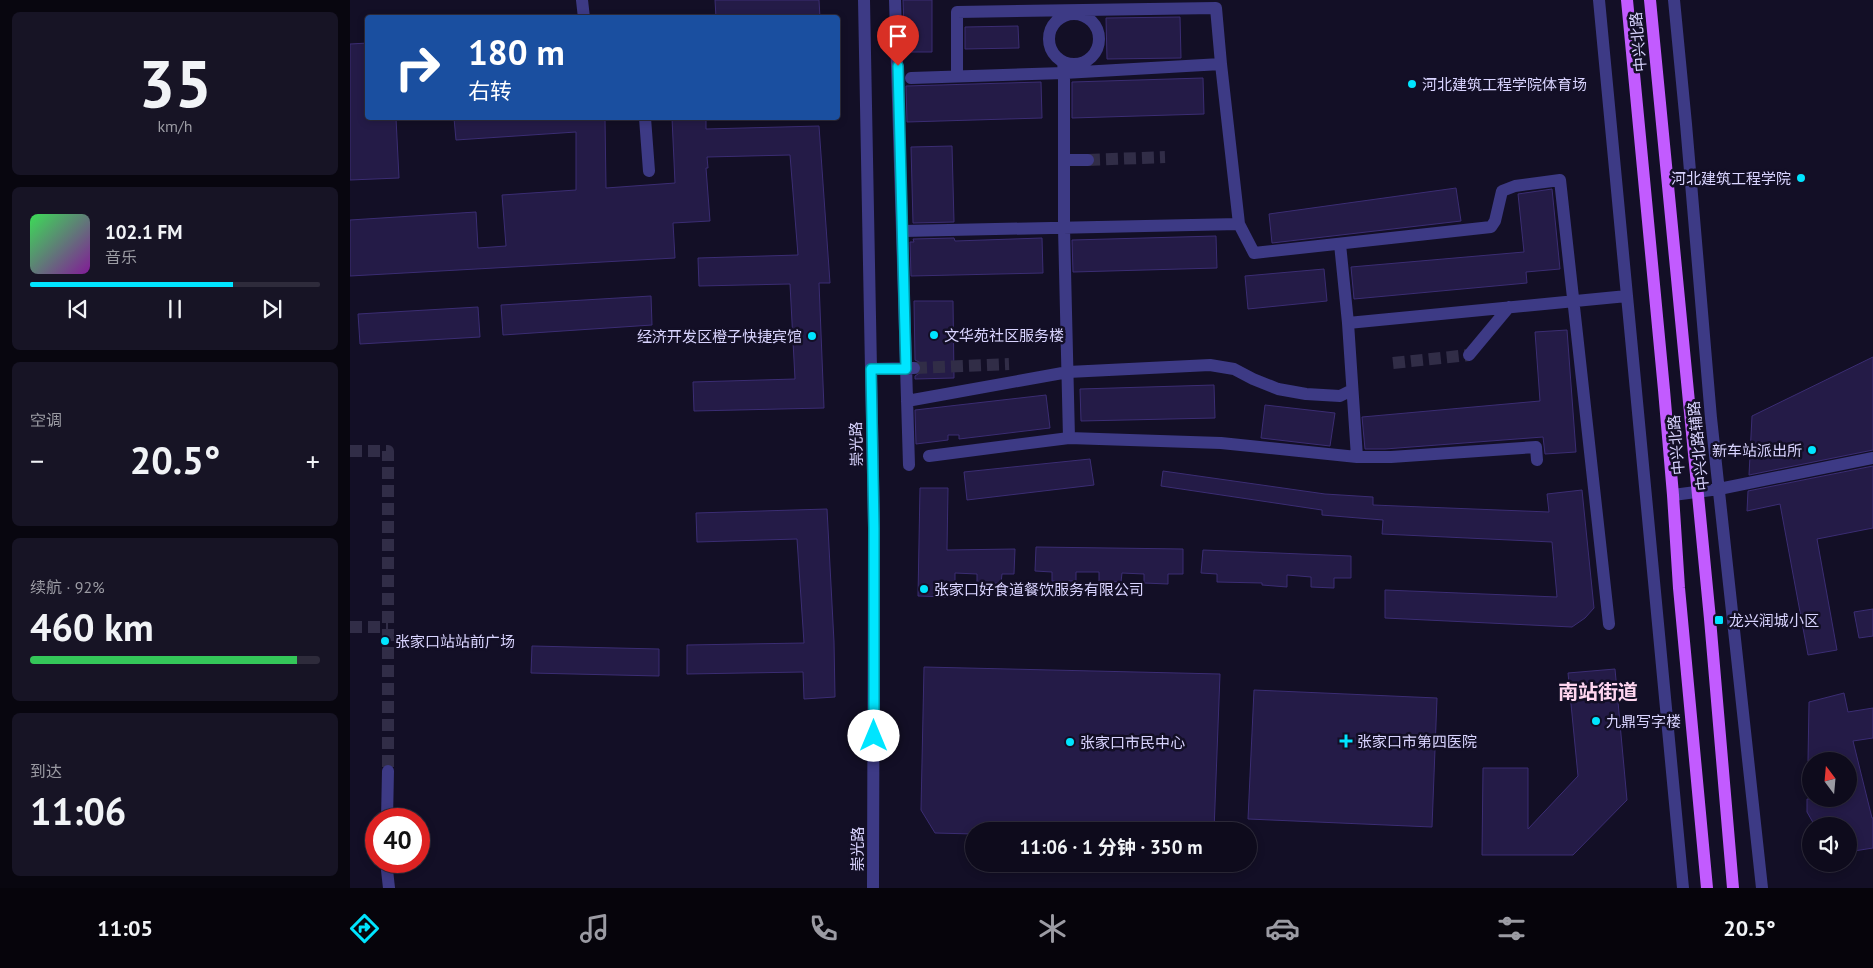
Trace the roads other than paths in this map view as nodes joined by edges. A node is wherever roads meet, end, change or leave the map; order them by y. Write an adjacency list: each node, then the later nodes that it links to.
1 (582, 0): 9 (street)
2 (864, 0): 28 (street, 崇光路)
3 (895, 0): 20 (street)
4 (1599, 0): 22 (street)
5 (1627, 0): 40 (main road, 中兴北路)
6 (1650, 0): 39 (main road, 中兴北路)
7 (1674, 0): 38 (street, 中兴北路辅路)
8 (1072, 8): 10 (street); 11 (street); 11 (street); 12 (street)
9 (584, 15)
10 (1221, 64): 11 (street); 18 (street)
11 (1064, 68): 12 (street); 15 (street)
12 (957, 76): 13 (street)
13 (911, 78)
14 (645, 120): 17 (street)
15 (1064, 160): 16 (street); 19 (street)
16 (1088, 160)
17 (649, 171)
18 (1239, 224): 19 (street); 21 (street)
19 (1064, 228): 20 (street); 29 (street)
20 (903, 231): 27 (street)
21 (1340, 244): 23 (street); 25 (street)
22 (1627, 296): 23 (street); 47 (street)
23 (1574, 301): 24 (street); 41 (street)
24 (1509, 307): 25 (street); 26 (street)
25 (1348, 323): 30 (street)
26 (1469, 355)
27 (910, 368): 28 (street); 31 (street)
28 (871, 369): 46 (street, 崇光路)
29 (1068, 372): 30 (street); 31 (street); 32 (street)
30 (1352, 390): 34 (street)
31 (907, 400): 37 (street)
32 (1069, 438): 33 (street); 34 (street)
33 (929, 456)
34 (1357, 457): 36 (street)
35 (1873, 458): 38 (street)
36 (1537, 460)
37 (909, 465)
38 (1719, 489): 39 (street); 50 (street, 中兴北路辅路)
39 (1697, 493): 40 (street); 49 (main road, 中兴北路)
40 (1674, 495): 48 (main road, 中兴北路)
41 (1609, 624)
42 (388, 771): 43 (street)
43 (387, 808)
44 (387, 873): 45 (street)
45 (389, 888)
46 (873, 888)
47 (1682, 888)
48 (1707, 888)
49 (1733, 888)
50 (1762, 888)

